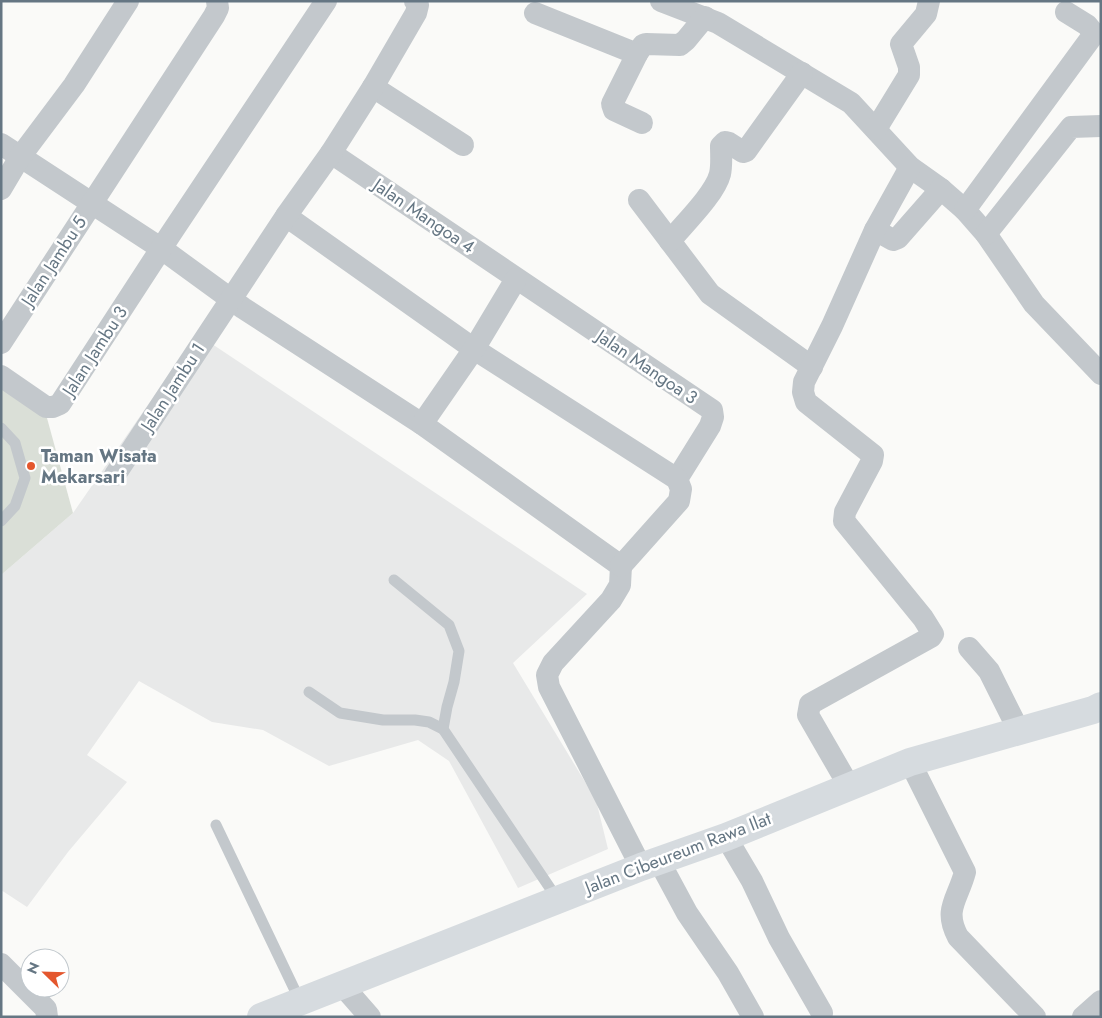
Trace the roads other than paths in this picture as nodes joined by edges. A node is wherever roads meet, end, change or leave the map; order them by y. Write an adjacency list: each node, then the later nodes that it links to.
1 (128, 1): 19 (street)
2 (217, 1): 24 (street, Jalan Jambu 5)
3 (326, 1): 30 (street, Jalan Jambu 3)
4 (415, 1): 12 (street, Jalan Jambu 1)
5 (662, 1): 9 (street)
6 (929, 1): 15 (street)
7 (1066, 12): 25 (street)
8 (534, 15): 10 (street)
9 (705, 17): 10 (street); 11 (street)
10 (637, 54): 13 (street)
11 (802, 72): 15 (street); 29 (street)
12 (373, 87): 17 (street); 18 (street, Jalan Jambu 1)
13 (642, 123)
14 (1101, 126): 28 (street)
15 (876, 130): 20 (street)
16 (1, 144): 19 (street)
17 (463, 145)
18 (331, 153): 26 (street, Jalan Jambu 1); 31 (street, Jalan Mangoa 4)
19 (20, 157): 21 (street); 24 (street)
20 (910, 167): 22 (street); 27 (street)
21 (1, 189)
22 (941, 189): 25 (street); 27 (street)
23 (639, 200): 29 (street)
24 (91, 203): 30 (street); 33 (street, Jalan Jambu 5)
25 (965, 210): 28 (street)
26 (286, 216): 32 (street, Jalan Jambu 1); 34 (street)
27 (875, 230): 35 (street)
28 (986, 234): 36 (street)
29 (670, 241): 35 (street)
30 (162, 249): 32 (street); 37 (street, Jalan Jambu 3)
31 (516, 279): 34 (street); 41 (street, Jalan Mangoa 3)
32 (231, 298): 38 (street); 40 (street, Jalan Jambu 1)
33 (1, 343)
34 (474, 349): 38 (street); 41 (street)
35 (812, 367): 51 (street)
36 (1101, 374)
37 (5, 380)
38 (422, 424): 43 (street)
39 (1, 428): 42 (lane)
40 (115, 475)
41 (677, 479): 43 (street)
42 (1, 521)
43 (621, 566): 54 (street)
44 (394, 580): 48 (lane)
45 (969, 648): 49 (street)
46 (309, 692): 48 (lane)
47 (1098, 712): 49 (street, Jalan Cibeureum Rawa Ilat)
48 (443, 729): 55 (lane)
49 (1019, 731): 50 (street, Jalan Cibeureum Rawa Ilat)
50 (910, 762): 51 (street, Jalan Cibeureum Rawa Ilat); 65 (street)
51 (848, 786): 53 (street, Jalan Cibeureum Rawa Ilat)
52 (216, 824): 58 (lane)
53 (726, 837): 54 (street, Jalan Cibeureum Rawa Ilat); 60 (street)
54 (650, 864): 55 (street, Jalan Cibeureum Rawa Ilat); 64 (street)
55 (558, 900): 57 (street, Jalan Cibeureum Rawa Ilat)
56 (1, 964): 61 (street)
57 (342, 985): 58 (street, Jalan Cibeureum Rawa Ilat); 63 (street)
58 (300, 1001): 62 (street, Jalan Cibeureum Rawa Ilat)
59 (1101, 1001): 66 (street)
60 (822, 1013)
61 (47, 1017)
62 (261, 1017)
63 (370, 1017)
64 (753, 1017)
65 (1035, 1017)
66 (1083, 1017)

